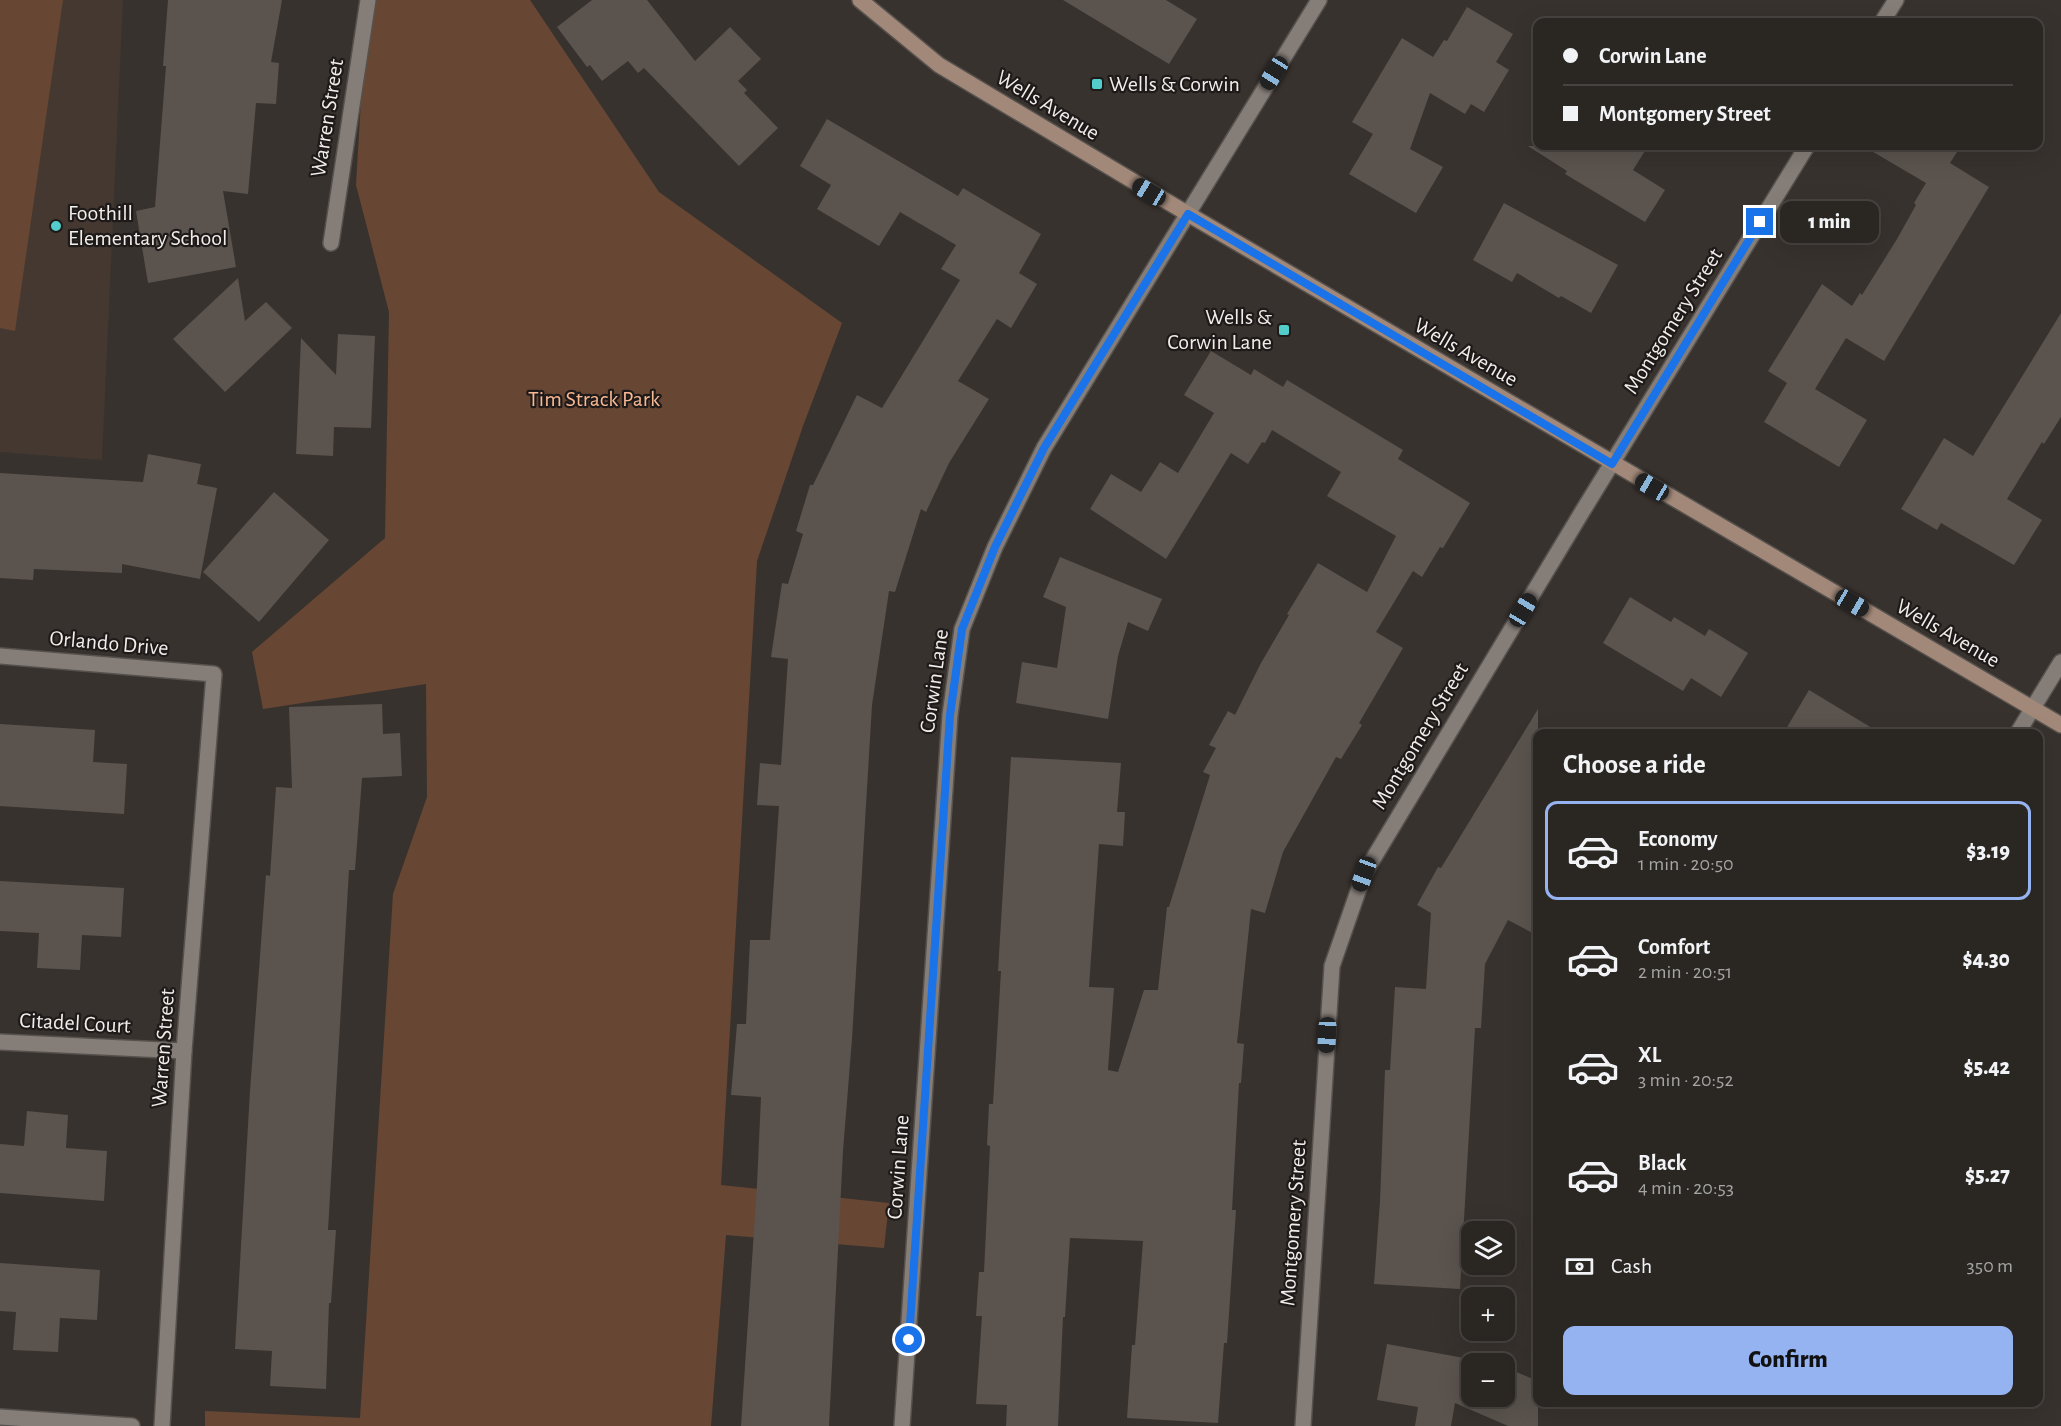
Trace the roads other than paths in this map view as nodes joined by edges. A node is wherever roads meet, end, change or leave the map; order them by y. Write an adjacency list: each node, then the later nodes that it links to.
1 (368, 0): 8 (street, Warren Street)
2 (860, 0): 7 (main road, Wells Avenue)
3 (1319, 0): 7 (street, Corwin Lane)
4 (1896, 0): 5 (street)
5 (1885, 18)
6 (1805, 150): 9 (street, Montgomery Street)
7 (1188, 214): 9 (main road, Wells Avenue); 21 (street, Corwin Lane)
8 (331, 243)
9 (1612, 464): 13 (main road, Wells Avenue); 22 (street, Montgomery Street)
10 (0, 656): 12 (street, Orlando Drive)
11 (2061, 662): 13 (street)
12 (214, 674): 17 (street, Warren Street)
13 (2032, 708): 14 (main road, Wells Avenue); 15 (street)
14 (2061, 725)
15 (2020, 729)
16 (0, 1042): 17 (street, Citadel Court)
17 (184, 1051): 20 (street, Warren Street)
18 (0, 1417): 19 (street)
19 (132, 1426)
20 (162, 1426)
21 (902, 1426)
22 (1304, 1426)

